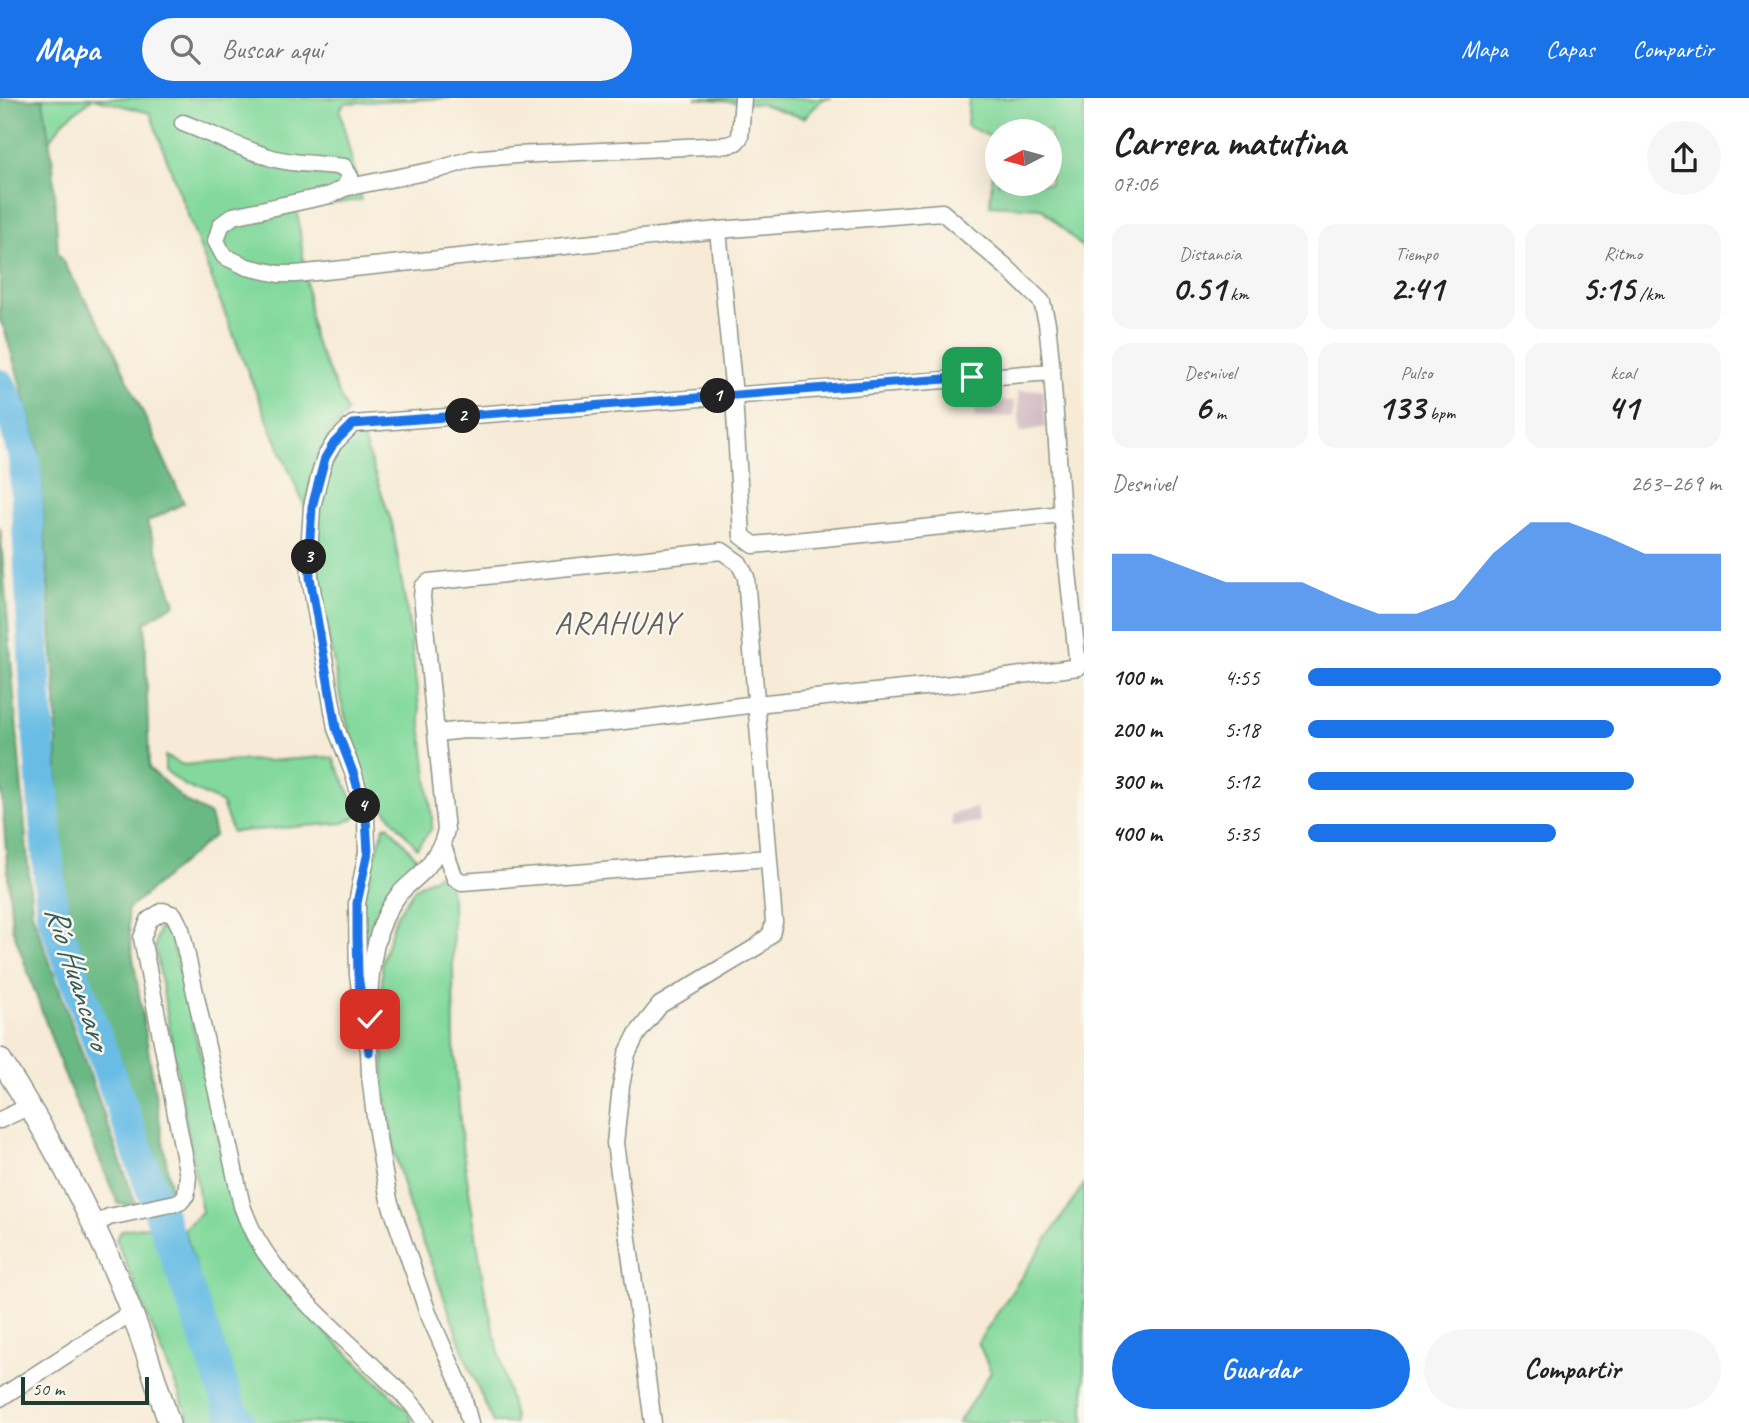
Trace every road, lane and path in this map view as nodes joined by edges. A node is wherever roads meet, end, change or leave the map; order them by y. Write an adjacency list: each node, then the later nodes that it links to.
1 (743, 98): 3 (street)
2 (183, 123): 3 (street)
3 (344, 188): 4 (street)
4 (718, 230): 5 (street); 6 (street)
5 (1052, 372): 6 (street); 7 (street)
6 (734, 395): 7 (street); 13 (street)
7 (1062, 514): 8 (street)
8 (1081, 664): 9 (street)
9 (756, 704): 10 (street); 10 (street); 12 (street)
10 (437, 733): 11 (street)
11 (442, 844): 12 (street); 13 (street)
12 (768, 858): 23 (street)
13 (369, 1052): 22 (street)
14 (0, 1059): 15 (street)
15 (30, 1106): 16 (street); 17 (street)
16 (0, 1120)
17 (102, 1221): 18 (street); 21 (street)
18 (132, 1312): 19 (street); 20 (street)
19 (2, 1391)
20 (169, 1423)
21 (425, 1423)
22 (470, 1423)
23 (653, 1423)

